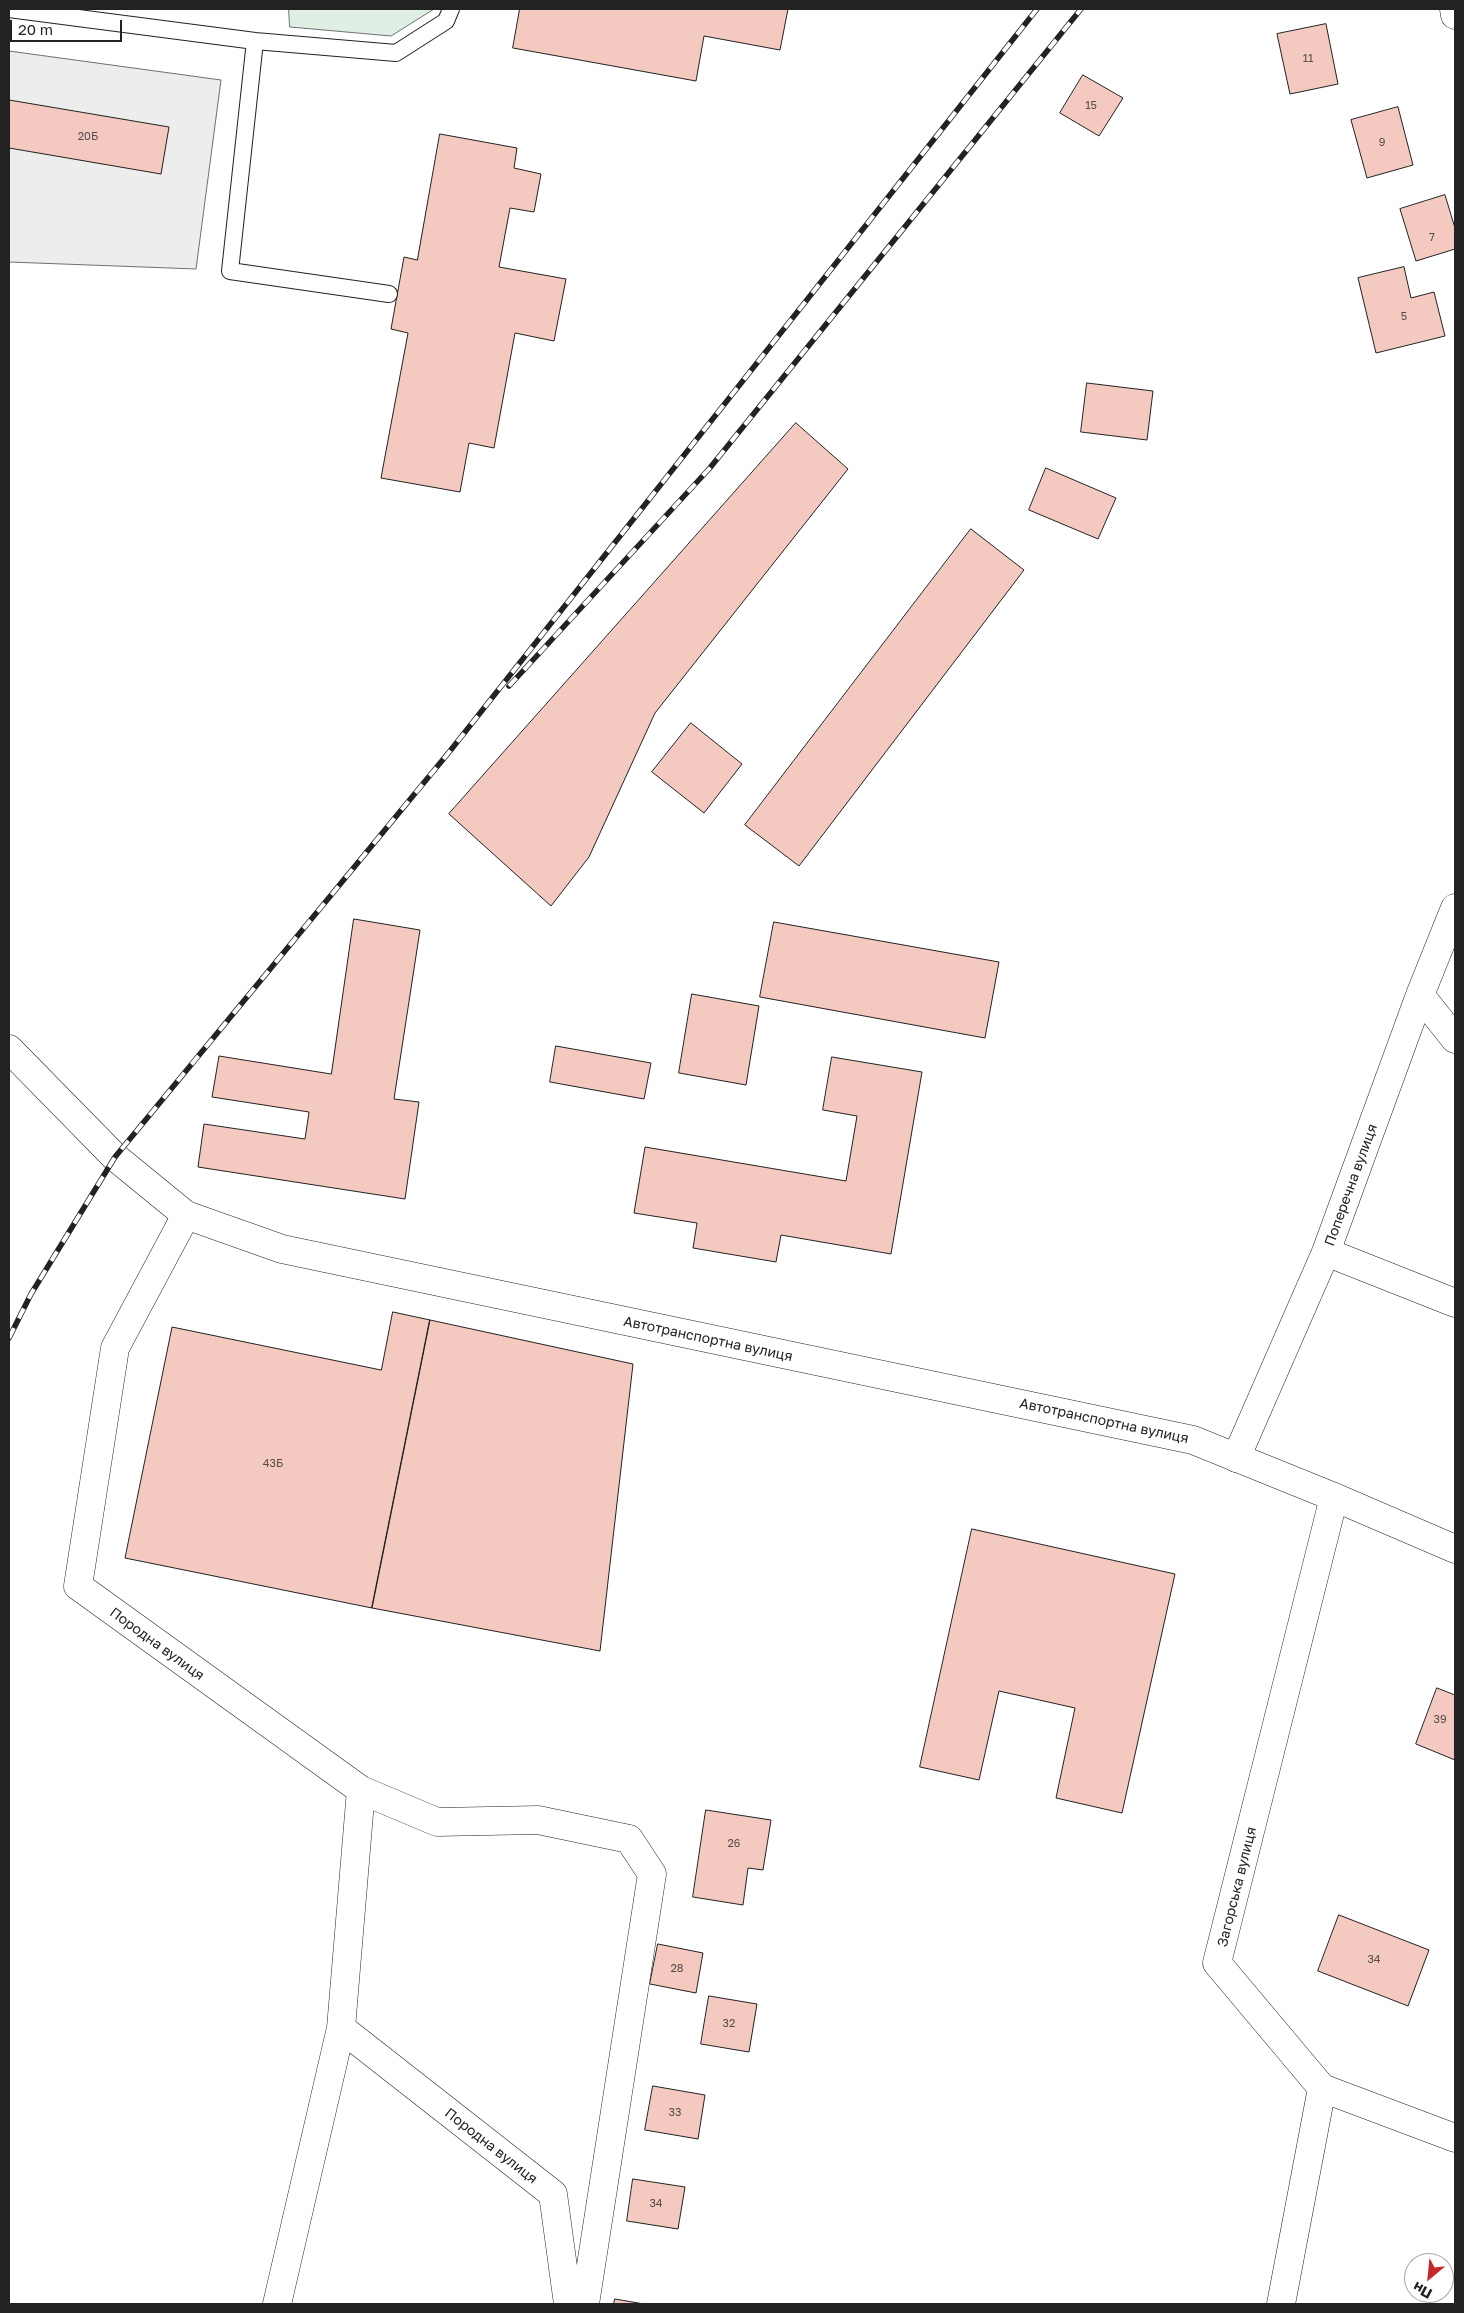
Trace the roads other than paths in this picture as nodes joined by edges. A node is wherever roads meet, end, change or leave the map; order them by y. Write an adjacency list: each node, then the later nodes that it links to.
1 (9, 9): 5 (lane)
2 (451, 9): 5 (lane)
3 (1454, 9): 4 (street)
4 (1455, 15)
5 (255, 41): 6 (lane)
6 (388, 294)
7 (1455, 908): 8 (street, Поперечна вулиця)
8 (1420, 995): 9 (street); 12 (street, Поперечна вулиця)
9 (1455, 1040)
10 (9, 1049): 11 (street, Автотранспортна вулиця)
11 (186, 1215): 14 (street, Автотранспортна вулиця); 17 (street, Породна вулиця)
12 (1326, 1252): 13 (street); 14 (street, Поперечна вулиця)
13 (1455, 1303)
14 (1236, 1458): 15 (street, Автотранспортна вулиця)
15 (1334, 1497): 16 (street, Автотранспортна вулиця); 19 (street, Загорська вулиця)
16 (1455, 1549)
17 (361, 1790): 18 (street); 23 (street)
18 (341, 2028): 21 (street); 22 (street, Породна вулиця)
19 (1322, 2088): 20 (street); 24 (street)
20 (1455, 2138)
21 (277, 2304)
22 (568, 2304)
23 (586, 2304)
24 (1281, 2304)

